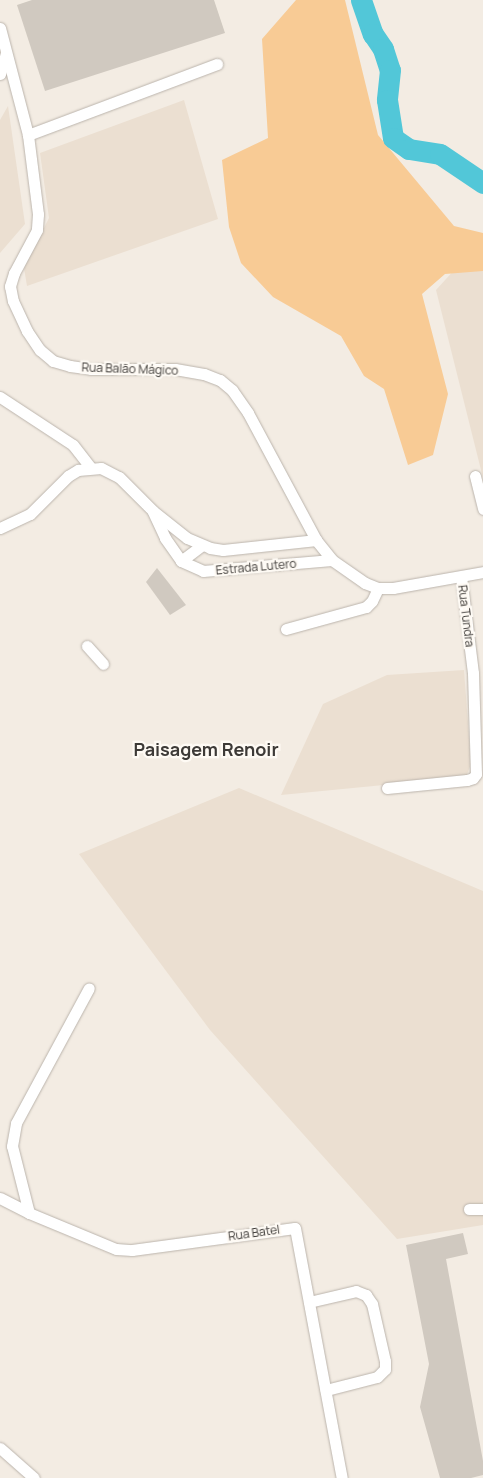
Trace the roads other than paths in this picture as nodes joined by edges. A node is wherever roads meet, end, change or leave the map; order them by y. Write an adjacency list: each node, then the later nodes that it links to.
1 (0, 28): 2 (street, Rua Balão Mágico)
2 (6, 51): 4 (street); 5 (street, Rua Balão Mágico)
3 (217, 64): 5 (street)
4 (0, 74)
5 (28, 135): 12 (street, Rua Balão Mágico)
6 (0, 397): 7 (street)
7 (91, 468): 10 (street, Estrada Lutero); 11 (street)
8 (474, 476): 9 (street)
9 (483, 509)
10 (153, 511): 13 (street, Estrada Lutero); 15 (street, Estrada Lutero)
11 (0, 528)
12 (316, 540): 13 (street, Estrada Lutero); 14 (street, Rua Balão Mágico)
13 (202, 545): 15 (street)
14 (332, 560): 15 (street, Estrada Lutero); 18 (street, Rua Balão Mágico)
15 (181, 561)
16 (483, 572): 17 (street)
17 (461, 577): 18 (street); 22 (street, Rua Tundra)
18 (378, 588): 19 (street)
19 (286, 629)
20 (87, 646): 21 (street)
21 (103, 664)
22 (387, 788)
23 (89, 988): 27 (street)
24 (0, 1198): 27 (street, Rua Batel)
25 (469, 1209): 26 (street)
26 (483, 1209)
27 (29, 1213): 28 (street, Rua Batel)
28 (309, 1302): 29 (street, Rua Batel); 29 (street)
29 (326, 1390): 32 (street, Rua Batel)
30 (0, 1448): 31 (street)
31 (34, 1478)
32 (342, 1478)

